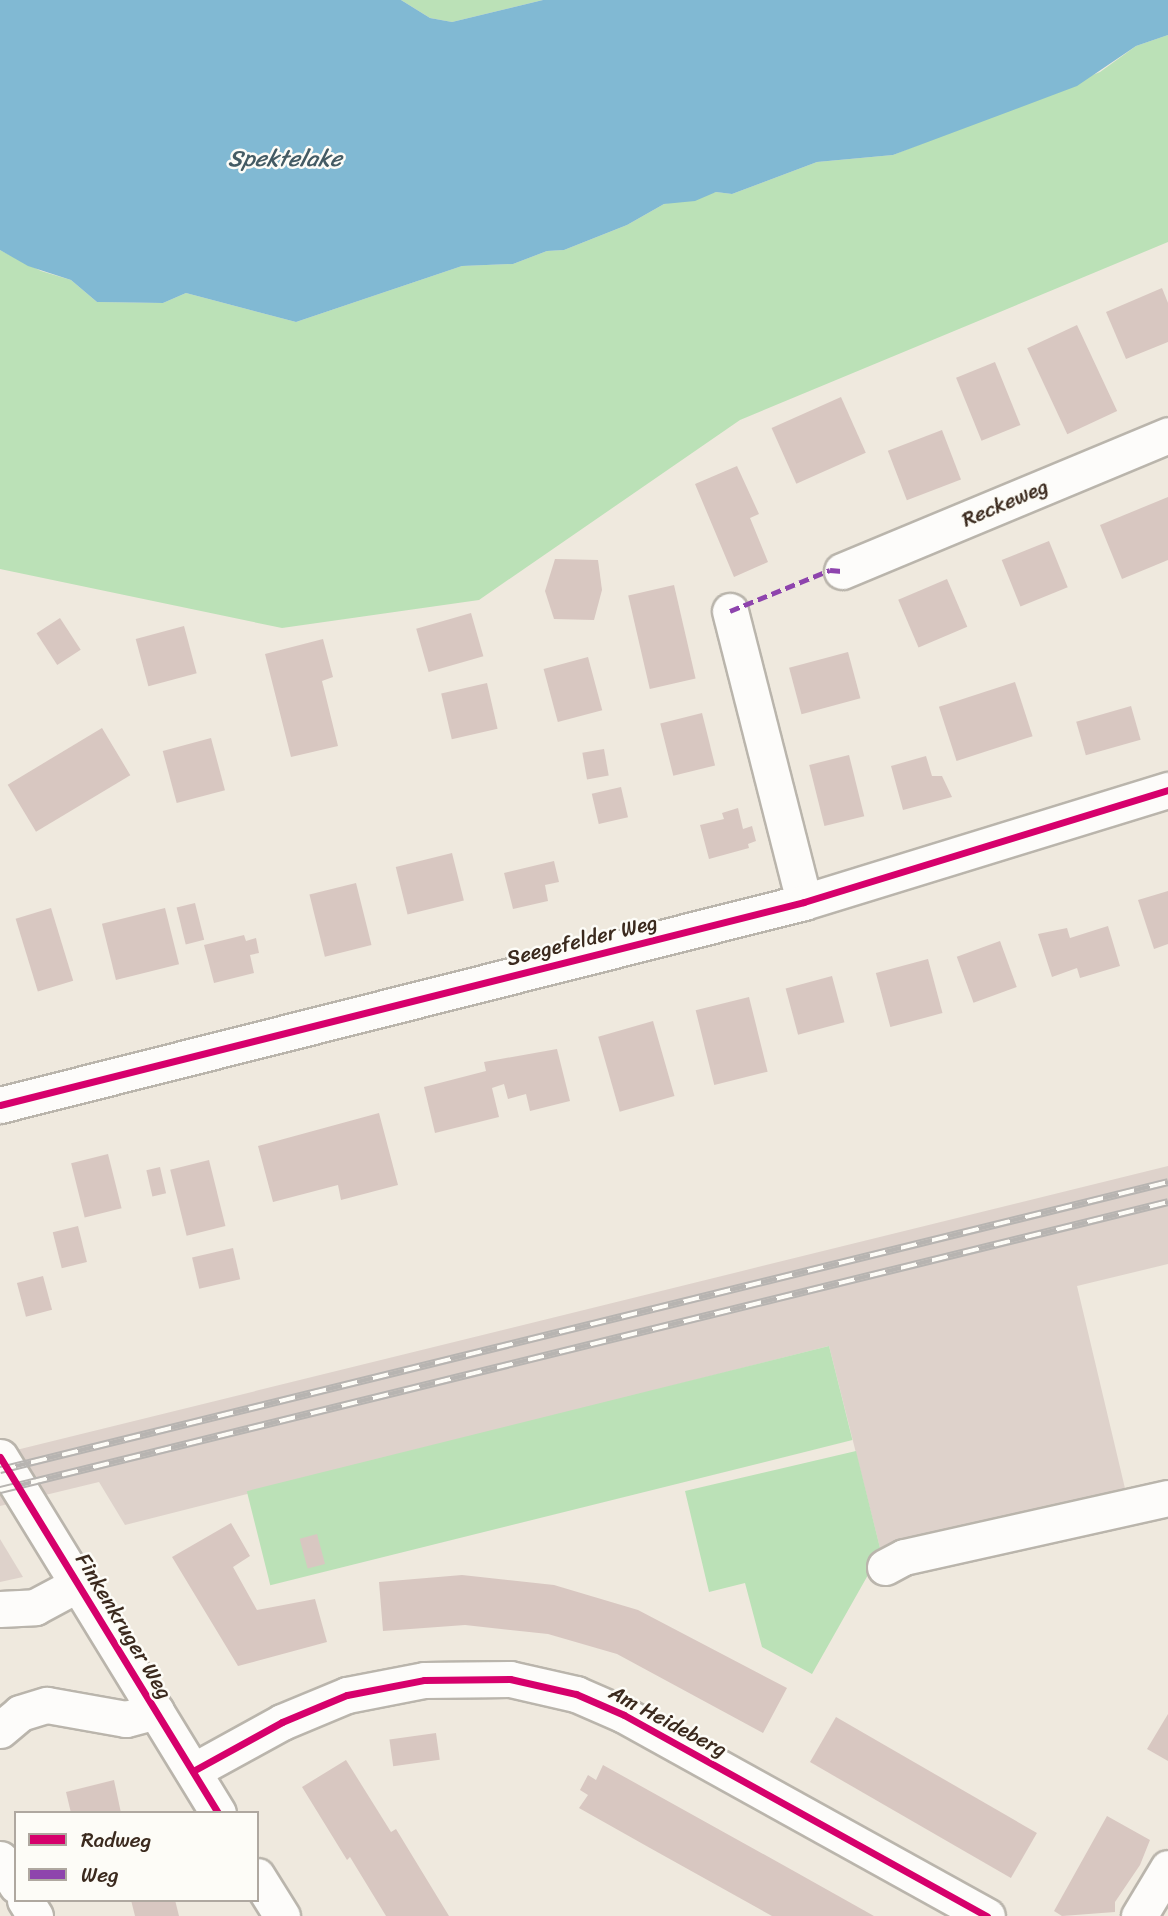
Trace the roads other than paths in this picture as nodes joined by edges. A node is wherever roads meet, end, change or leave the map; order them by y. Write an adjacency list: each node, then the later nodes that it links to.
1 (1168, 435): 2 (street, Reckeweg)
2 (842, 571)
3 (730, 611): 5 (street)
4 (1168, 790): 5 (street, Seegefelder Weg)
5 (804, 902): 6 (street, Seegefelder Weg)
6 (0, 1105)
7 (0, 1457): 10 (street, Finkenkruger Weg)
8 (1168, 1498): 9 (street)
9 (885, 1567)
10 (78, 1584): 11 (street); 12 (street, Finkenkruger Weg)
11 (0, 1609)
12 (156, 1711): 13 (street); 14 (street, Finkenkruger Weg)
13 (0, 1730)
14 (193, 1771): 15 (street, Finkenkruger Weg); 21 (street, Am Heideberg)
15 (217, 1811)
16 (0, 1859): 19 (street)
17 (1168, 1868): 22 (street)
18 (259, 1879): 20 (street)
19 (14, 1882)
20 (282, 1916)
21 (987, 1916)
22 (1139, 1916)

